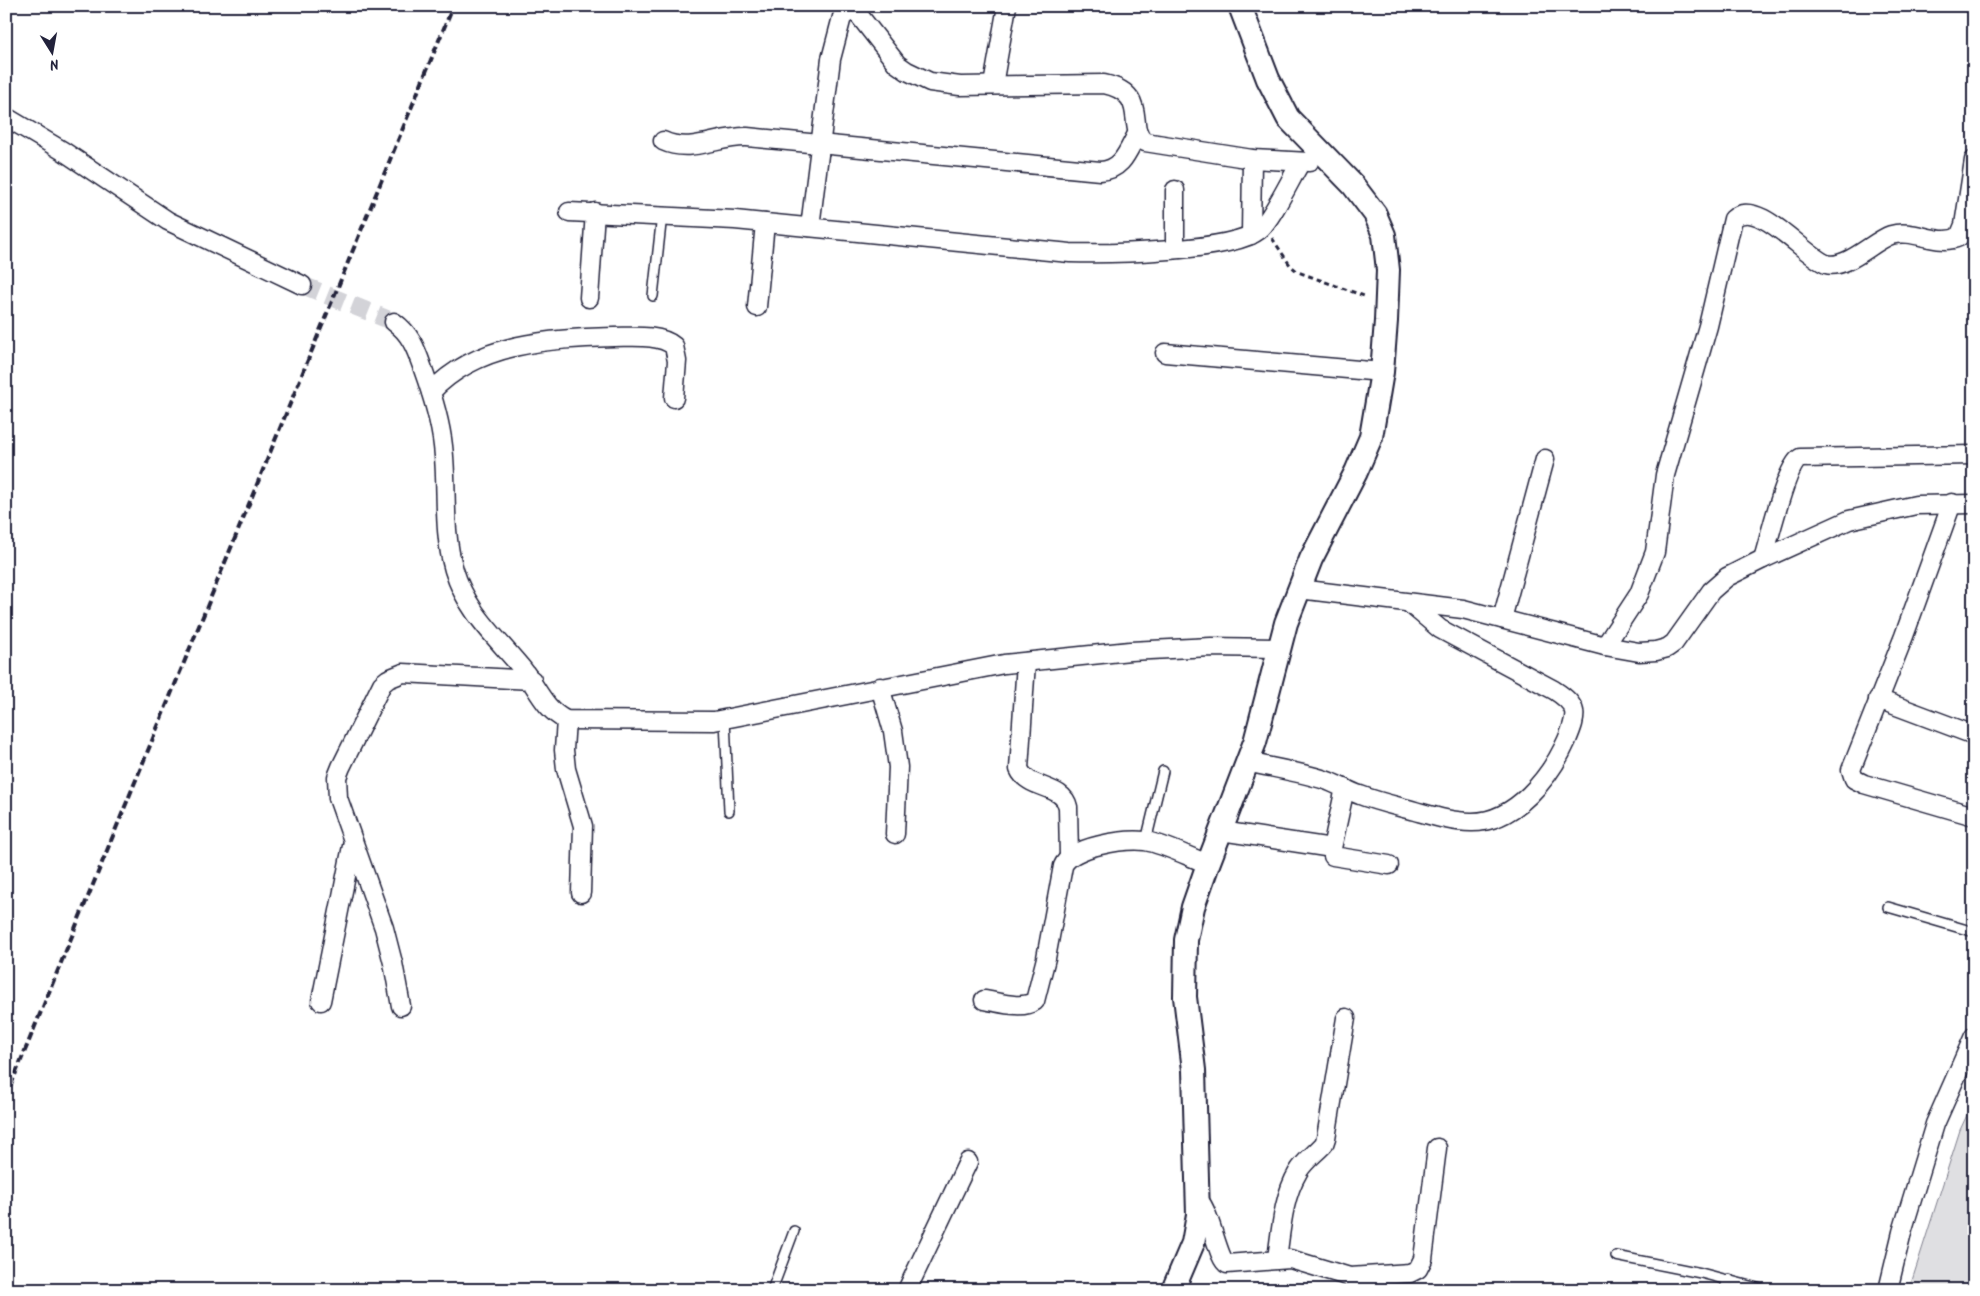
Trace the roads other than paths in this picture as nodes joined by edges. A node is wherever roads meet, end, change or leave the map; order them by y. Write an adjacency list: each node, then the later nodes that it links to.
1 (1007, 6): 4 (street)
2 (1240, 6): 12 (street)
3 (846, 10): 4 (street); 8 (street)
4 (993, 85): 6 (street)
5 (6, 117): 21 (street)
6 (1138, 132): 8 (street); 9 (street)
7 (663, 140): 8 (street)
8 (821, 144): 18 (street)
9 (1252, 159): 11 (street); 19 (street)
10 (1974, 160): 38 (street)
11 (1301, 162): 12 (street); 19 (street)
12 (1330, 162): 27 (street)
13 (1175, 190): 20 (street)
14 (569, 212): 15 (street)
15 (595, 212): 16 (street); 23 (street)
16 (662, 214): 17 (street); 22 (lane)
17 (765, 223): 18 (street); 24 (street)
18 (810, 227): 20 (street)
19 (1257, 231): 20 (street)
20 (1176, 248)
21 (302, 285)
22 (653, 296)
23 (588, 298)
24 (757, 307)
25 (394, 322): 28 (street)
26 (1165, 353): 27 (street)
27 (1382, 372): 35 (street)
28 (431, 392): 29 (street); 41 (street)
29 (674, 398)
30 (1974, 455): 34 (street)
31 (1545, 458): 37 (street)
32 (1952, 503): 33 (street); 34 (street); 43 (street)
33 (1974, 504)
34 (1763, 559): 38 (street)
35 (1299, 589): 36 (street); 39 (street)
36 (1409, 603): 37 (street); 49 (street)
37 (1502, 619): 38 (street)
38 (1605, 646)
39 (1279, 648): 40 (street); 47 (street)
40 (1026, 662): 42 (street); 57 (street)
41 (532, 680): 45 (street); 54 (street)
42 (880, 686): 44 (street); 53 (street)
43 (1878, 699): 46 (street); 51 (street)
44 (725, 719): 45 (street); 50 (lane)
45 (566, 720): 60 (street)
46 (1974, 735)
47 (1247, 762): 49 (street); 52 (street)
48 (1163, 771): 55 (lane)
49 (1345, 788): 56 (street)
50 (729, 811)
51 (1974, 816)
52 (1221, 830): 56 (street); 58 (street)
53 (895, 834)
54 (353, 841): 64 (street); 65 (street)
55 (1146, 841): 57 (street); 58 (street)
56 (1332, 848): 59 (street)
57 (1069, 857): 63 (street)
58 (1208, 864): 70 (street)
59 (1389, 865)
60 (581, 893)
61 (1888, 907): 62 (lane)
62 (1974, 932)
63 (984, 1000)
64 (321, 1001)
65 (401, 1006)
66 (1346, 1018): 73 (street)
67 (1974, 1036): 81 (street)
68 (1437, 1148): 75 (street)
69 (968, 1162): 77 (street)
70 (1198, 1198): 73 (street); 78 (street)
71 (794, 1231): 76 (lane)
72 (1616, 1256): 74 (lane)
73 (1277, 1259): 75 (street)
74 (1729, 1280): 79 (lane); 80 (lane)
75 (1350, 1284)
76 (772, 1290)
77 (907, 1290)
78 (1174, 1290)
79 (1724, 1290)
80 (1766, 1290)
81 (1888, 1290)

